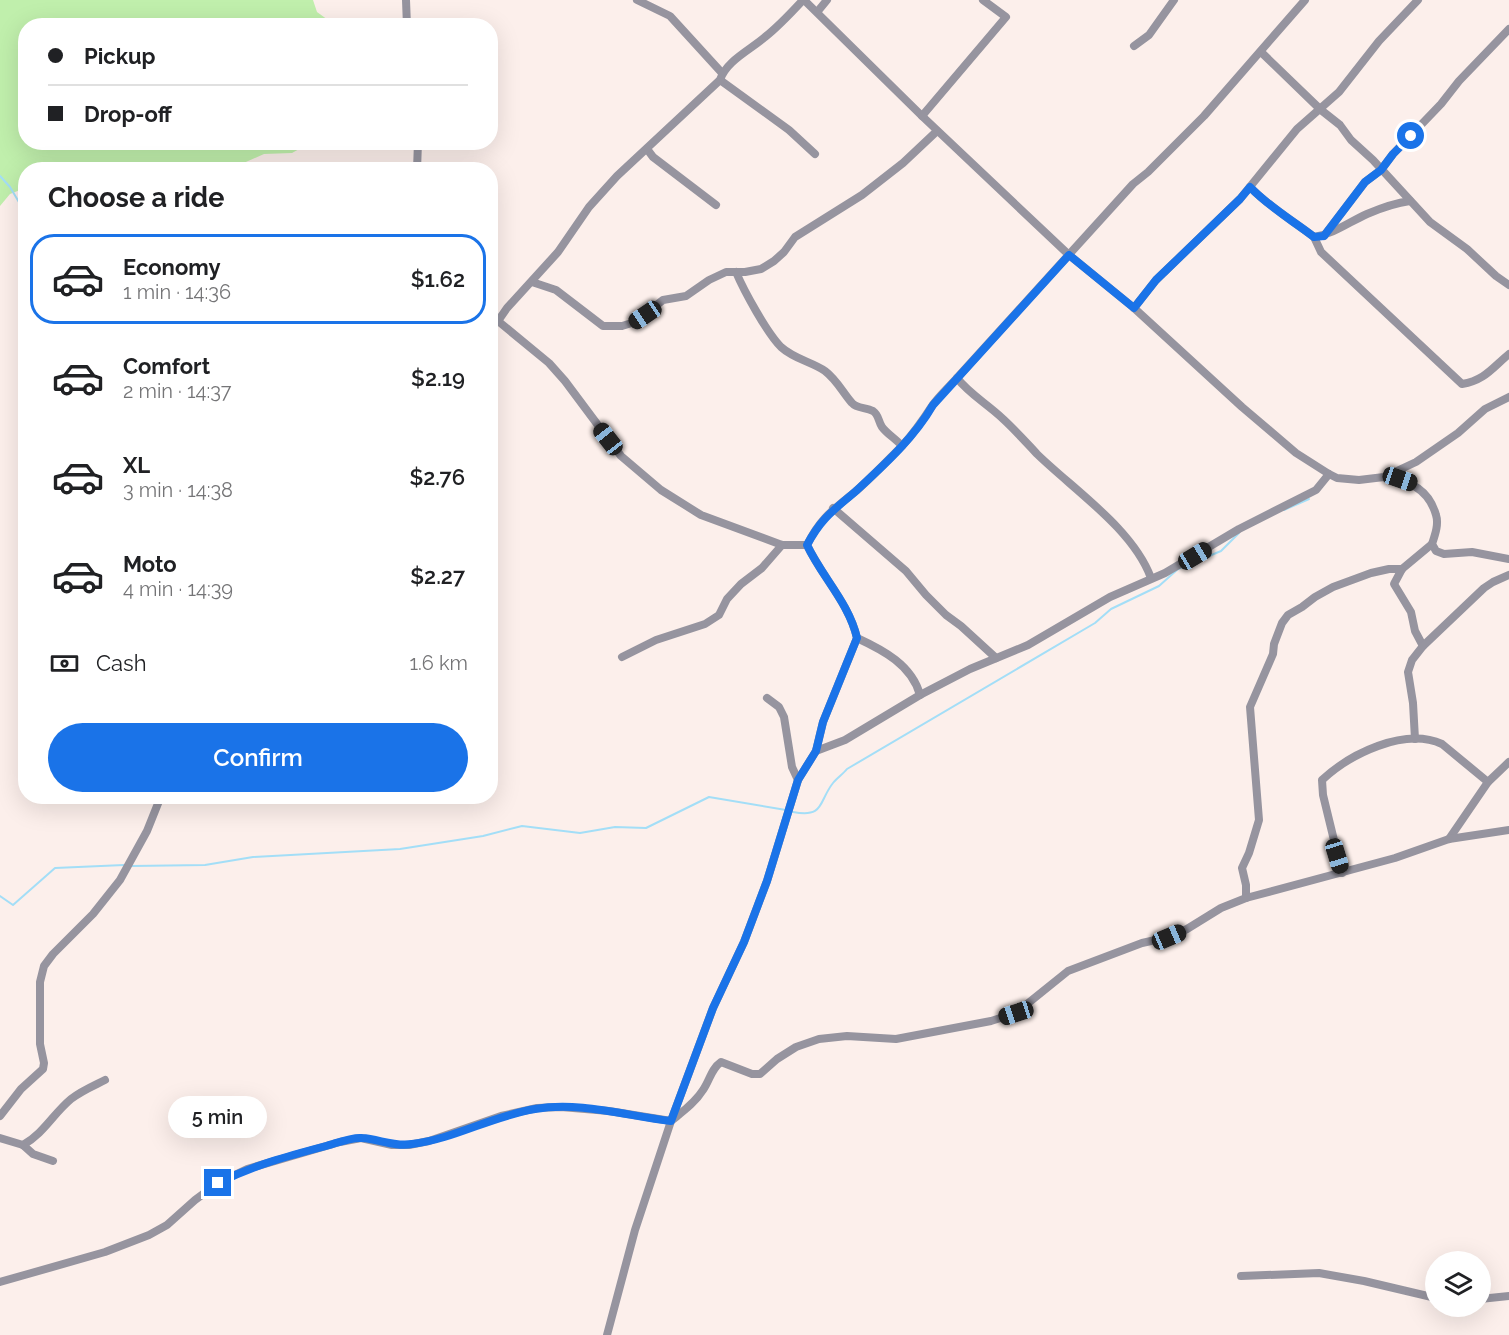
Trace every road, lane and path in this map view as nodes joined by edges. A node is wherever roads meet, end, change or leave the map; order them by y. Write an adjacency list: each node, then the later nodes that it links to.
1 (406, 0): 10 (street)
2 (637, 0): 14 (street)
3 (804, 0): 9 (street); 14 (street)
4 (827, 0): 9 (street)
5 (983, 0): 16 (street)
6 (1174, 0): 12 (street)
7 (1305, 0): 13 (street)
8 (1418, 0): 15 (street)
9 (818, 11): 16 (street)
10 (407, 18)
11 (1509, 29): 20 (street)
12 (1134, 46)
13 (1261, 52): 15 (street); 26 (street)
14 (721, 77): 18 (street); 19 (street)
15 (1321, 110): 20 (street); 21 (street)
16 (922, 117): 17 (street)
17 (938, 131): 26 (street); 27 (street)
18 (647, 149): 23 (street); 28 (street)
19 (815, 154)
20 (1381, 170): 22 (street); 24 (street)
21 (1250, 187): 25 (street); 30 (street)
22 (1410, 201): 24 (street); 29 (street)
23 (716, 205)
24 (1324, 236): 25 (street)
25 (1314, 237): 33 (street)
26 (1069, 255): 30 (street); 34 (street)
27 (736, 272): 28 (street); 36 (street)
28 (532, 282): 31 (street)
29 (1509, 285)
30 (1134, 308): 37 (street)
31 (498, 319)
32 (498, 327): 41 (street)
33 (1509, 354)
34 (957, 378): 36 (street); 46 (street)
35 (1509, 397): 38 (street)
36 (902, 446): 39 (street)
37 (1329, 474): 38 (street); 46 (street)
38 (1384, 477): 40 (street)
39 (833, 508): 42 (street); 50 (street)
40 (1432, 543): 43 (street); 44 (street)
41 (782, 545): 42 (street); 49 (street)
42 (807, 545): 47 (street)
43 (1509, 559)
44 (1402, 569): 48 (street); 62 (street)
45 (1509, 575): 48 (street)
46 (1152, 578): 50 (street)
47 (857, 638): 51 (street); 54 (street)
48 (1423, 646): 53 (street)
49 (622, 657)
50 (996, 658): 51 (street)
51 (920, 695): 54 (street)
52 (767, 698): 56 (street)
53 (1415, 739): 57 (street); 61 (street)
54 (816, 751): 56 (street)
55 (1509, 762): 57 (street)
56 (798, 780): 65 (street)
57 (1488, 782): 60 (street)
58 (158, 804): 64 (street)
59 (1509, 830): 60 (street)
60 (1449, 839): 61 (street)
61 (1342, 873): 62 (street)
62 (1246, 898): 65 (street)
63 (105, 1080): 67 (street)
64 (0, 1116)
65 (671, 1121): 70 (street); 74 (street)
66 (0, 1138): 67 (street)
67 (23, 1144): 68 (street)
68 (53, 1161)
69 (1241, 1276): 71 (street)
70 (0, 1282)
71 (1425, 1295)
72 (1509, 1296): 73 (street)
73 (1491, 1298)
74 (607, 1335)

